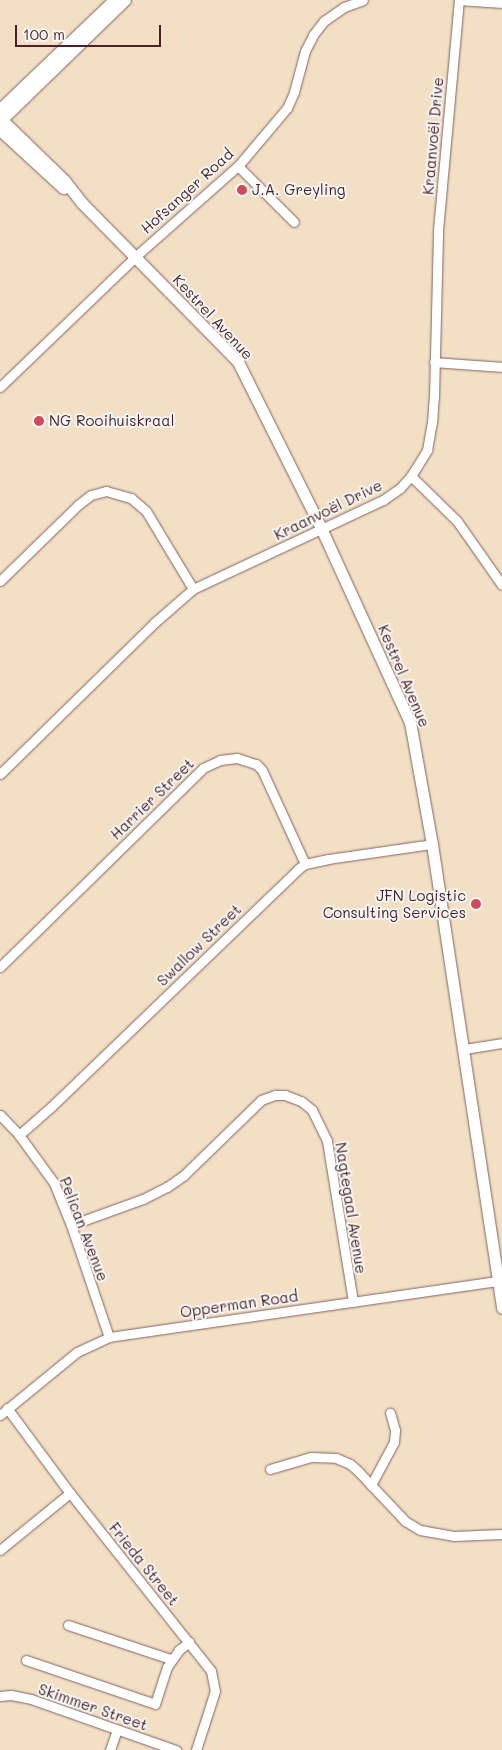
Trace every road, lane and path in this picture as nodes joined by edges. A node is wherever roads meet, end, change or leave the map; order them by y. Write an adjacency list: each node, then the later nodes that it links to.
1 (114, 0): 6 (street)
2 (125, 0): 6 (street)
3 (363, 0): 7 (street, Hofsanger Road)
4 (459, 0): 5 (street); 10 (street, Kraanvoël Drive)
5 (502, 3)
6 (0, 120): 9 (street, Kestrel Avenue)
7 (238, 166): 8 (street); 9 (street, Hofsanger Road)
8 (294, 222)
9 (135, 257): 12 (street, Hofsanger Road); 14 (street, Kestrel Avenue)
10 (434, 362): 11 (street); 13 (street, Kraanvoël Drive)
11 (502, 368)
12 (0, 387)
13 (411, 476): 14 (street, Kraanvoël Drive); 16 (street)
14 (321, 528): 17 (street, Kraanvoël Drive); 19 (street, Kestrel Avenue)
15 (0, 581): 17 (street)
16 (502, 585)
17 (193, 589): 18 (street, Kraanvoël Drive)
18 (0, 774)
19 (432, 844): 20 (street, Swallow Street); 23 (street, Kestrel Avenue)
20 (305, 864): 21 (street, Harrier Street); 25 (street, Swallow Street)
21 (0, 967)
22 (502, 1043): 23 (street)
23 (464, 1049): 27 (street, Kestrel Avenue)
24 (0, 1114): 25 (street, Pelican Avenue)
25 (19, 1135): 26 (street, Pelican Avenue)
26 (71, 1225): 28 (street, Nagtegaal Avenue); 30 (street, Pelican Avenue)
27 (498, 1281): 28 (street, Opperman Road); 29 (street, Kestrel Avenue)
28 (353, 1302): 30 (street, Opperman Road)
29 (502, 1308)
30 (109, 1337): 31 (street, Opperman Road)
31 (3, 1412): 35 (street, Frieda Street)
32 (390, 1413): 34 (street)
33 (270, 1469): 34 (street)
34 (371, 1485): 36 (street)
35 (70, 1493): 37 (street); 39 (street, Frieda Street)
36 (502, 1534)
37 (0, 1550)
38 (68, 1625): 40 (street)
39 (189, 1642): 40 (street); 46 (street, Frieda Street)
40 (171, 1658): 41 (street)
41 (26, 1660)
42 (0, 1696): 43 (street, Skimmer Street)
43 (117, 1730): 44 (street); 45 (street, Skimmer Street)
44 (110, 1750)
45 (176, 1750)
46 (196, 1750)

